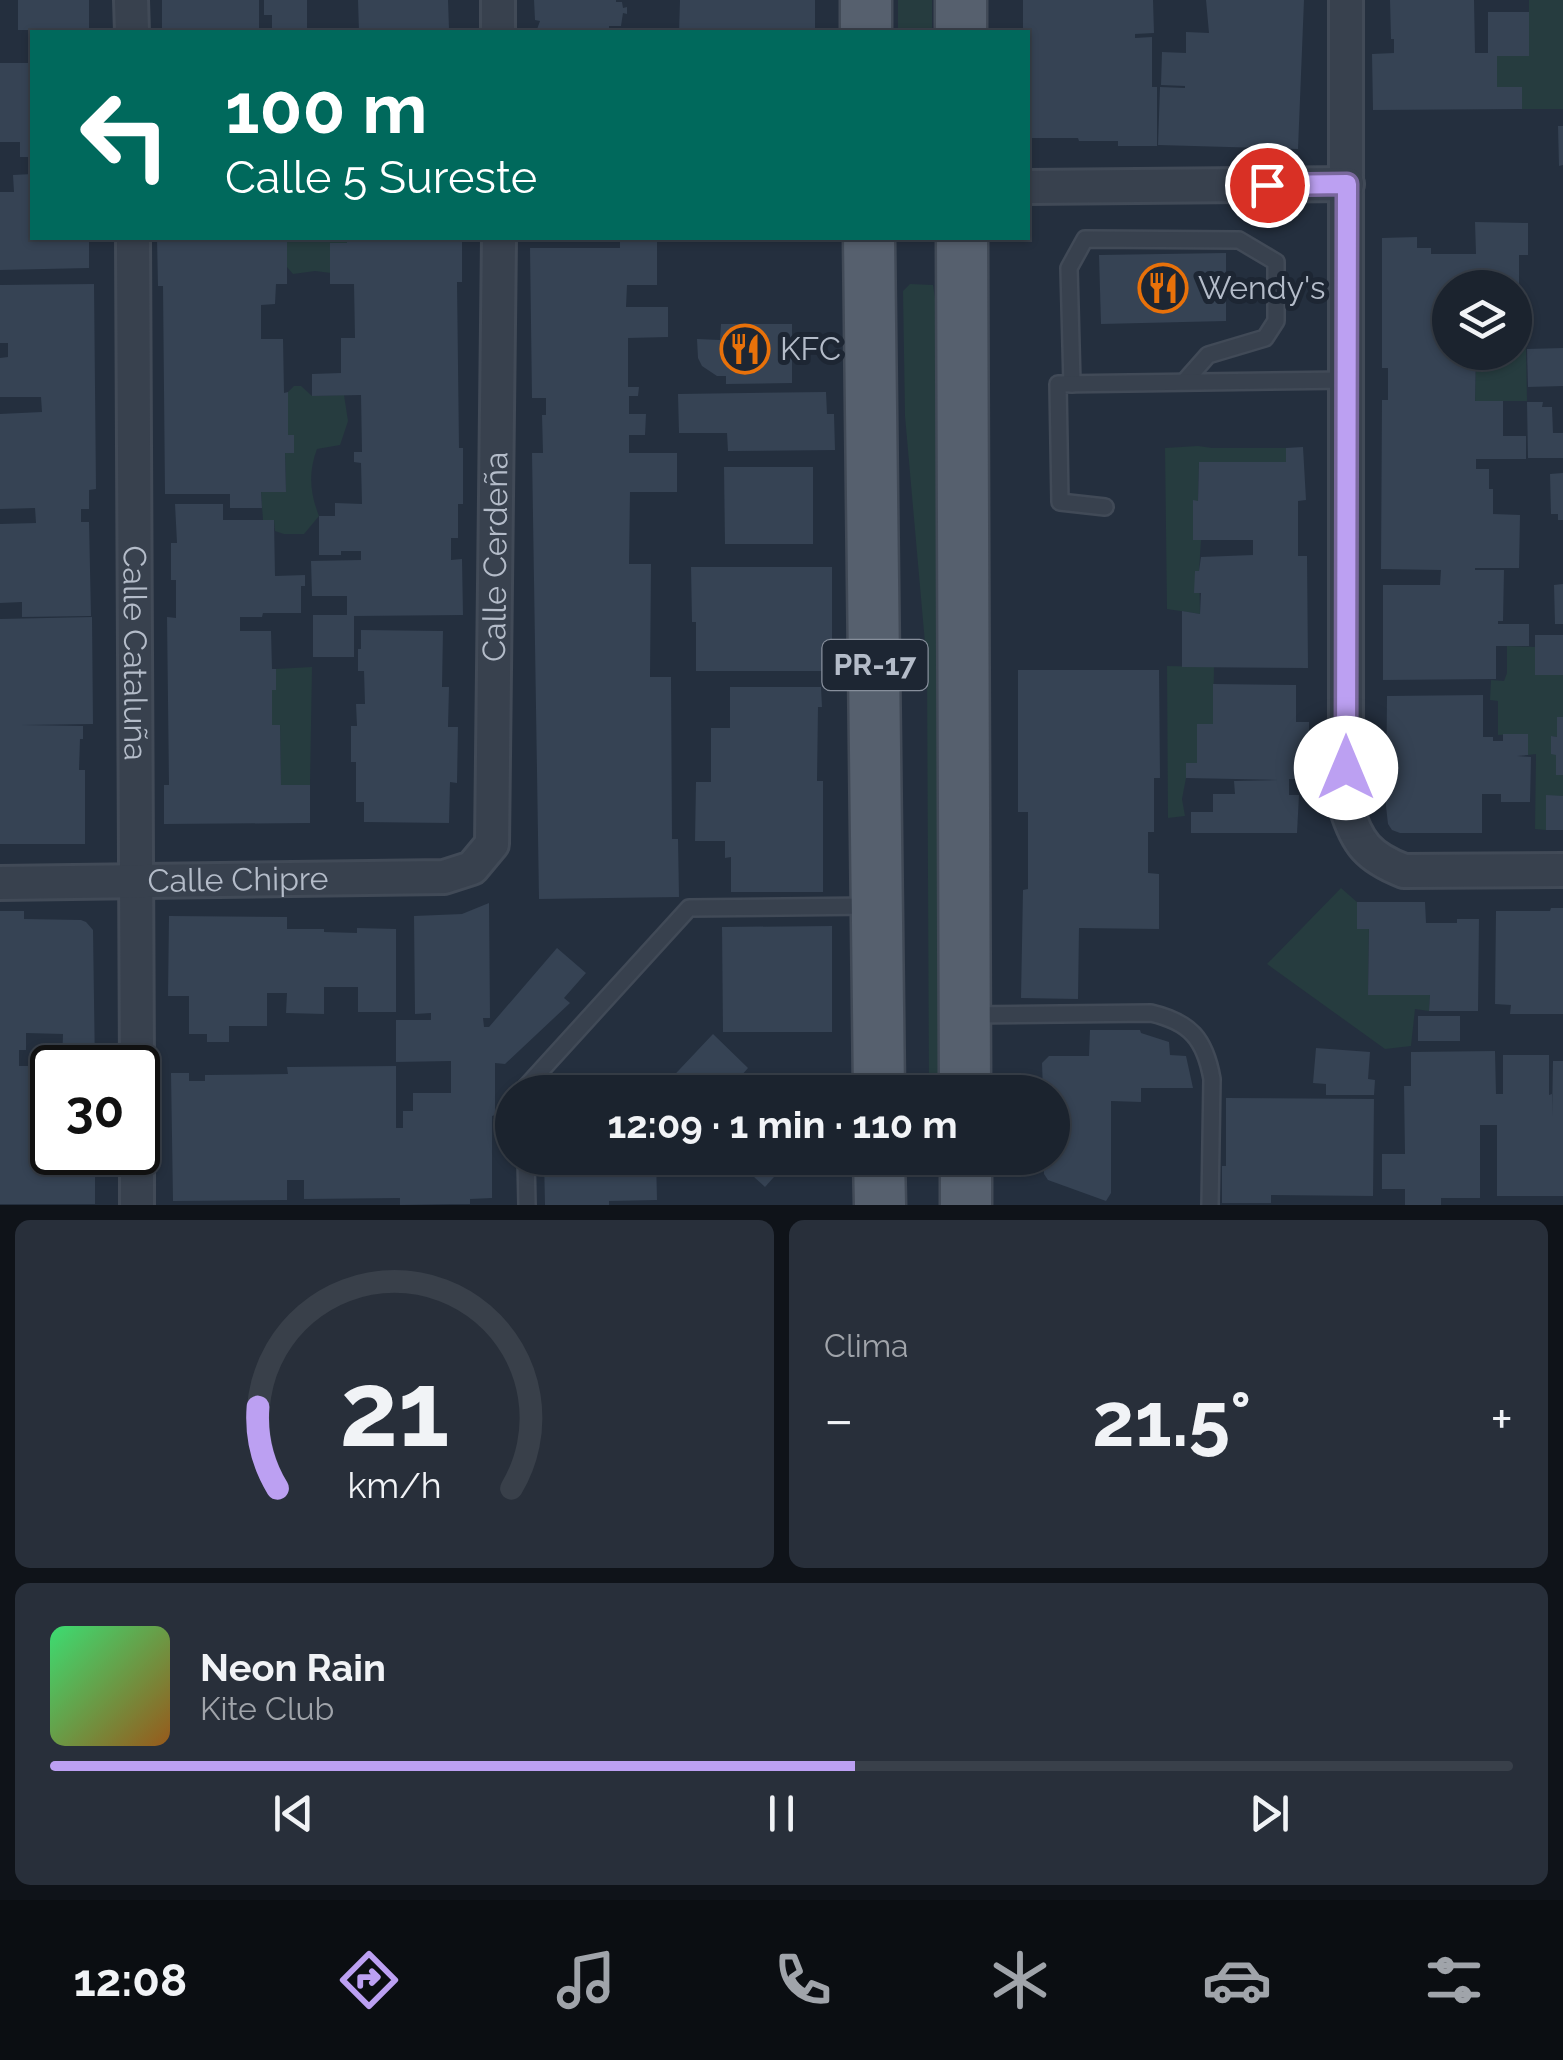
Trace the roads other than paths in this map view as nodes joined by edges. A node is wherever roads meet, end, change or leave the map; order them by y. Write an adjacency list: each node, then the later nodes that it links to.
1 (131, 0): 6 (street)
2 (498, 0): 7 (street)
3 (866, 0): 8 (main road)
4 (961, 0): 9 (main road)
5 (1346, 0): 10 (street)
6 (132, 30)
7 (498, 30)
8 (866, 30)
9 (961, 30)
10 (1347, 184): 11 (street); 16 (street)
11 (1030, 187)
12 (133, 240): 22 (street, Calle Cataluña)
13 (499, 240): 20 (street, Calle Cerdeña)
14 (868, 240): 24 (main road, PR-17)
15 (962, 240): 25 (main road, PR-17)
16 (1347, 380): 17 (lane); 21 (street)
17 (1186, 381): 18 (lane); 18 (lane)
18 (1072, 384): 19 (lane)
19 (1105, 507)
20 (472, 868): 22 (street, Calle Chipre)
21 (1563, 870)
22 (138, 882): 23 (street, Calle Chipre); 26 (street, Calle Cataluña)
23 (0, 883)
24 (878, 906): 27 (lane); 28 (main road, PR-17)
25 (965, 1016): 29 (main road, PR-17); 38 (lane)
26 (137, 1045)
27 (537, 1075)
28 (879, 1075)
29 (965, 1075)
30 (137, 1175): 34 (street)
31 (526, 1175): 35 (lane)
32 (880, 1175): 36 (main road)
33 (966, 1175): 37 (main road)
34 (137, 1205)
35 (527, 1205)
36 (880, 1205)
37 (966, 1205)
38 (1210, 1205)

